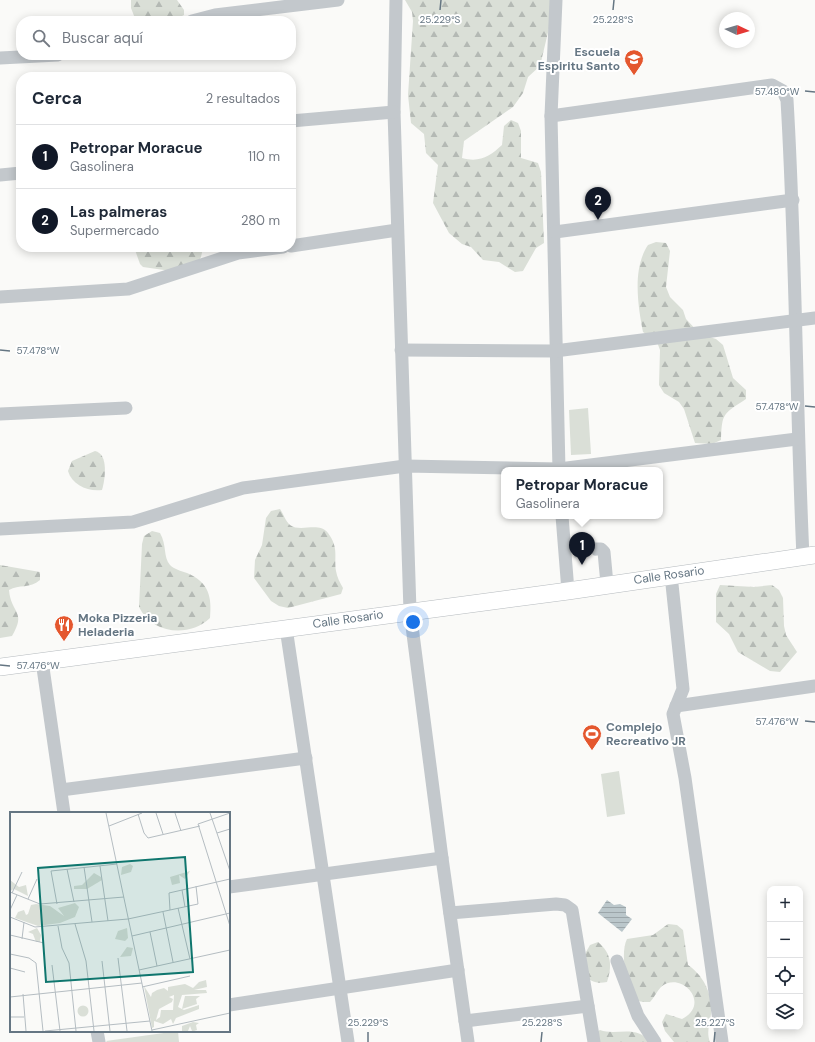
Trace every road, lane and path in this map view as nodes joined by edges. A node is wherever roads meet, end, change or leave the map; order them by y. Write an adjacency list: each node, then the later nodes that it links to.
1 (338, 0): 4 (street)
2 (396, 0): 8 (street)
3 (556, 0): 9 (street)
4 (281, 3): 5 (street)
5 (210, 16)
6 (16, 57): 7 (street)
7 (0, 58)
8 (394, 112): 10 (street); 14 (street)
9 (551, 116): 13 (street); 15 (street)
10 (296, 121)
11 (16, 174): 12 (street)
12 (0, 175)
13 (793, 200): 15 (street); 20 (street)
14 (397, 230): 16 (street); 21 (street)
15 (555, 232): 22 (street)
16 (296, 245)
17 (251, 252): 18 (street)
18 (0, 297)
19 (815, 318): 20 (street)
20 (796, 321): 22 (street); 25 (street)
21 (401, 350): 22 (street); 26 (street)
22 (555, 351): 27 (street)
23 (126, 408): 24 (street)
24 (0, 414)
25 (797, 439): 28 (street); 33 (street)
26 (405, 466): 29 (street); 31 (street); 37 (street)
27 (559, 467)
28 (582, 467)
29 (501, 468)
30 (563, 519): 36 (street)
31 (0, 530)
32 (596, 549): 35 (street)
33 (809, 556): 34 (main road, Calle Rosario)
34 (670, 575): 35 (main road, Calle Rosario); 42 (street)
35 (607, 584): 36 (main road, Calle Rosario)
36 (568, 591): 37 (main road, Calle Rosario)
37 (410, 611): 38 (main road, Calle Rosario); 46 (street)
38 (286, 628): 39 (main road, Calle Rosario); 43 (street)
39 (42, 661): 40 (main road, Calle Rosario); 44 (street)
40 (0, 667)
41 (815, 686): 42 (street)
42 (676, 706): 62 (street)
43 (306, 758): 44 (street); 47 (street)
44 (61, 790): 45 (street)
45 (64, 812)
46 (442, 858): 47 (street); 49 (street)
47 (323, 876): 48 (street); 52 (street)
48 (230, 887)
49 (450, 913): 51 (street); 54 (street)
50 (617, 961): 61 (street)
51 (458, 970): 52 (street); 55 (street)
52 (340, 988): 53 (street); 58 (street)
53 (230, 1005)
54 (588, 1006): 55 (street); 60 (street)
55 (465, 1021): 59 (street)
56 (97, 1032): 57 (street)
57 (99, 1042)
58 (348, 1042)
59 (468, 1042)
60 (594, 1042)
61 (655, 1042)
62 (722, 1042)

